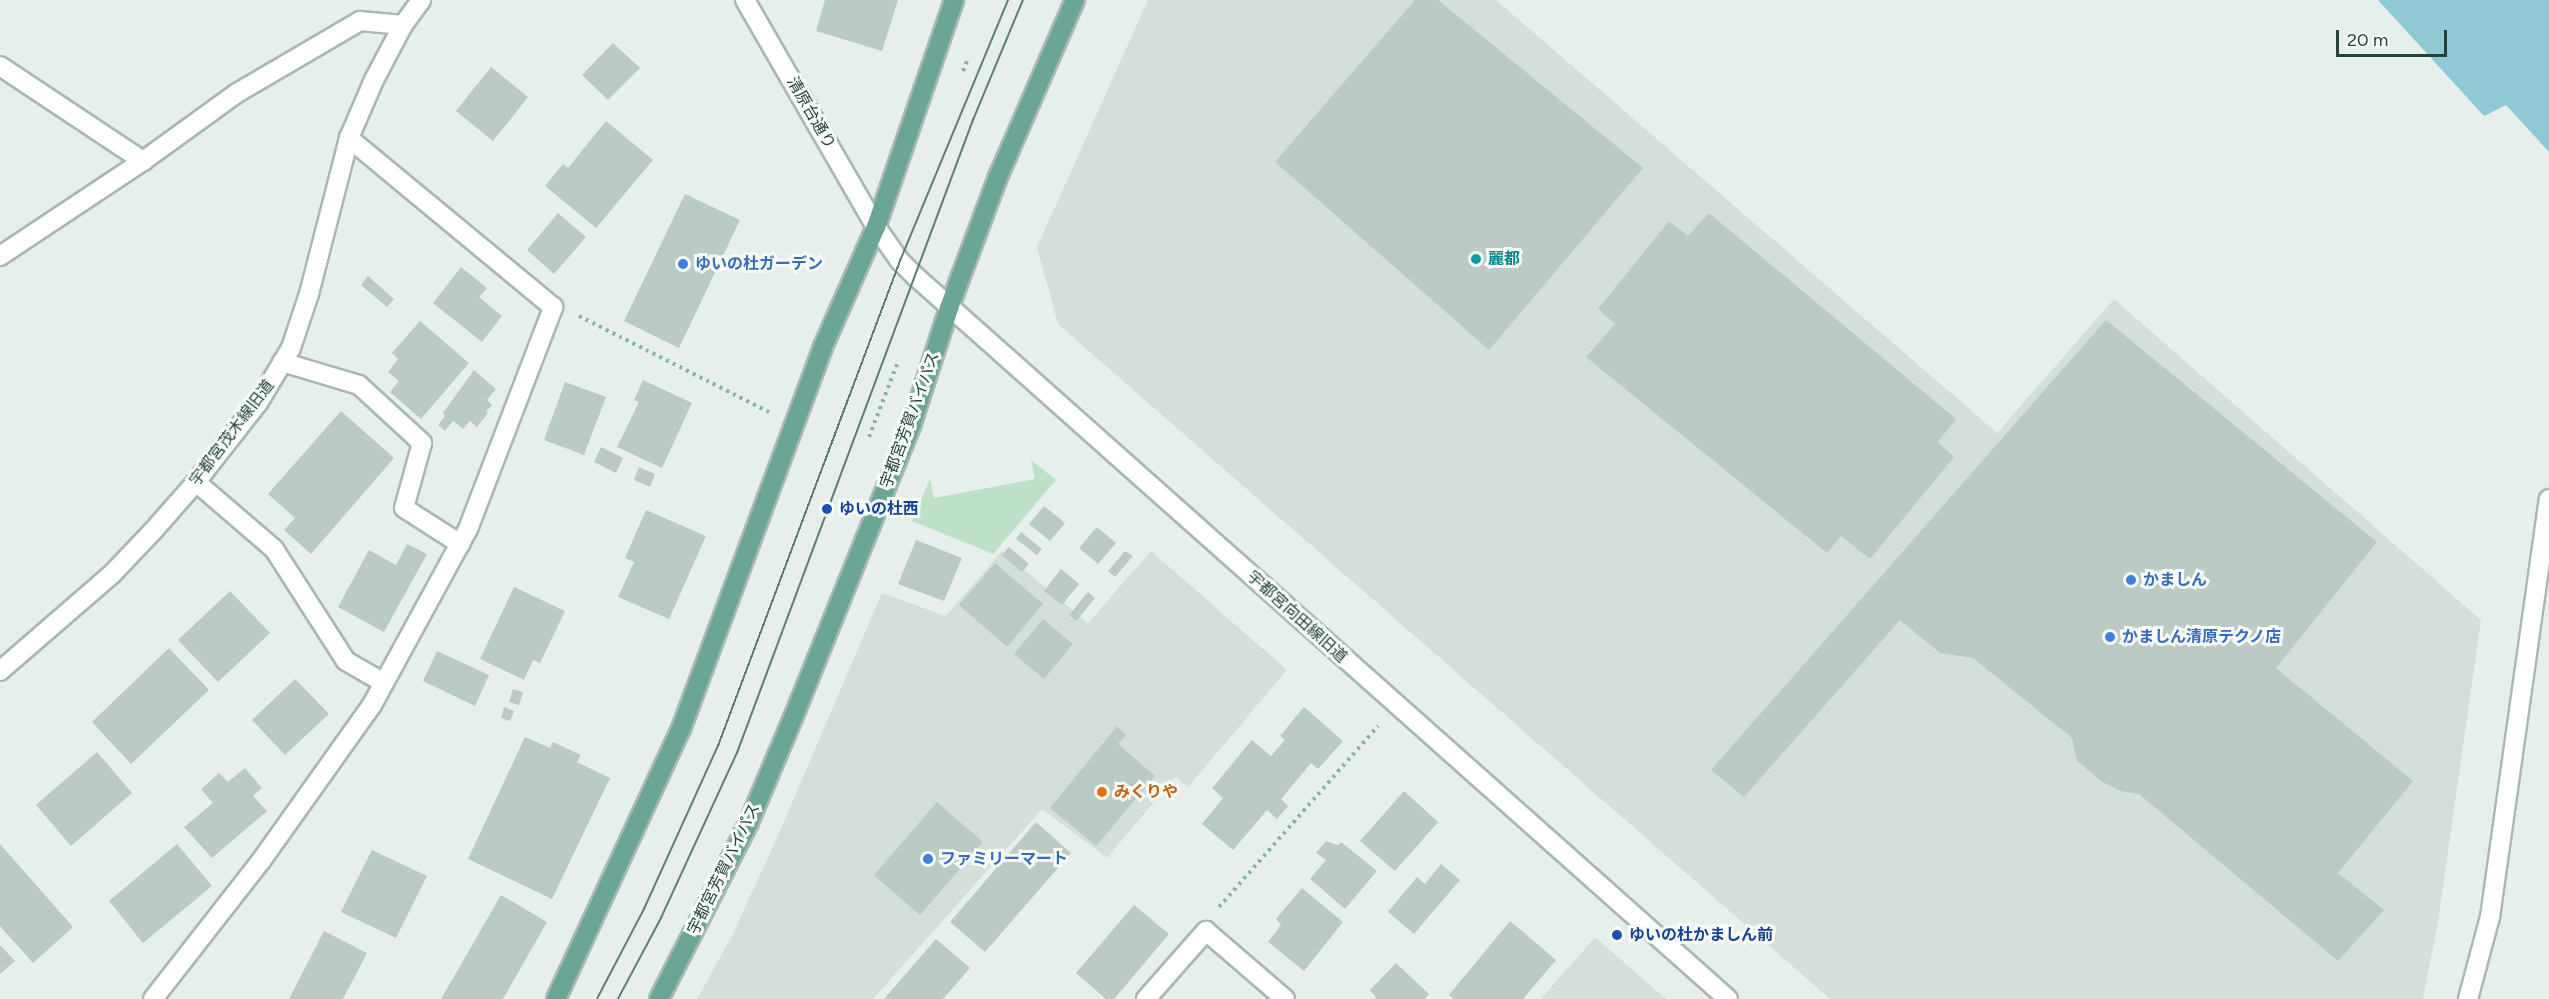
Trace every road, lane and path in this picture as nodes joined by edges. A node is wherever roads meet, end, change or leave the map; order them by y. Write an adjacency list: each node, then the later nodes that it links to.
1 (421, 0): 5 (street, 宇都宮茂木線旧道)
2 (745, 0): 9 (street, 清原台通り)
3 (954, 0): 9 (main road)
4 (1075, 0): 12 (main road, 宇都宮芳賀バイパス)
5 (403, 25): 7 (street, 宇都宮茂木線旧道); 8 (street)
6 (0, 66): 8 (street)
7 (349, 138): 11 (street); 13 (street, 宇都宮茂木線旧道)
8 (143, 161): 10 (street)
9 (876, 227): 12 (street, 宇都宮向田線旧道); 25 (main road)
10 (0, 256)
11 (553, 307): 15 (path); 19 (street)
12 (949, 308): 22 (street, 宇都宮向田線旧道); 26 (main road, 宇都宮芳賀バイパス)
13 (282, 362): 17 (street, 宇都宮茂木線旧道); 19 (street)
14 (897, 364): 16 (path)
15 (770, 412)
16 (869, 437)
17 (196, 482): 20 (street, 宇都宮茂木線旧道); 21 (street)
18 (2549, 499): 30 (street)
19 (460, 544): 21 (street)
20 (0, 671)
21 (384, 683): 24 (street)
22 (1397, 705): 23 (path); 29 (street, 宇都宮向田線旧道)
23 (1206, 931): 27 (street); 28 (street)
24 (154, 999)
25 (556, 999)
26 (659, 999)
27 (1146, 999)
28 (1285, 999)
29 (1728, 999)
30 (2468, 999)

